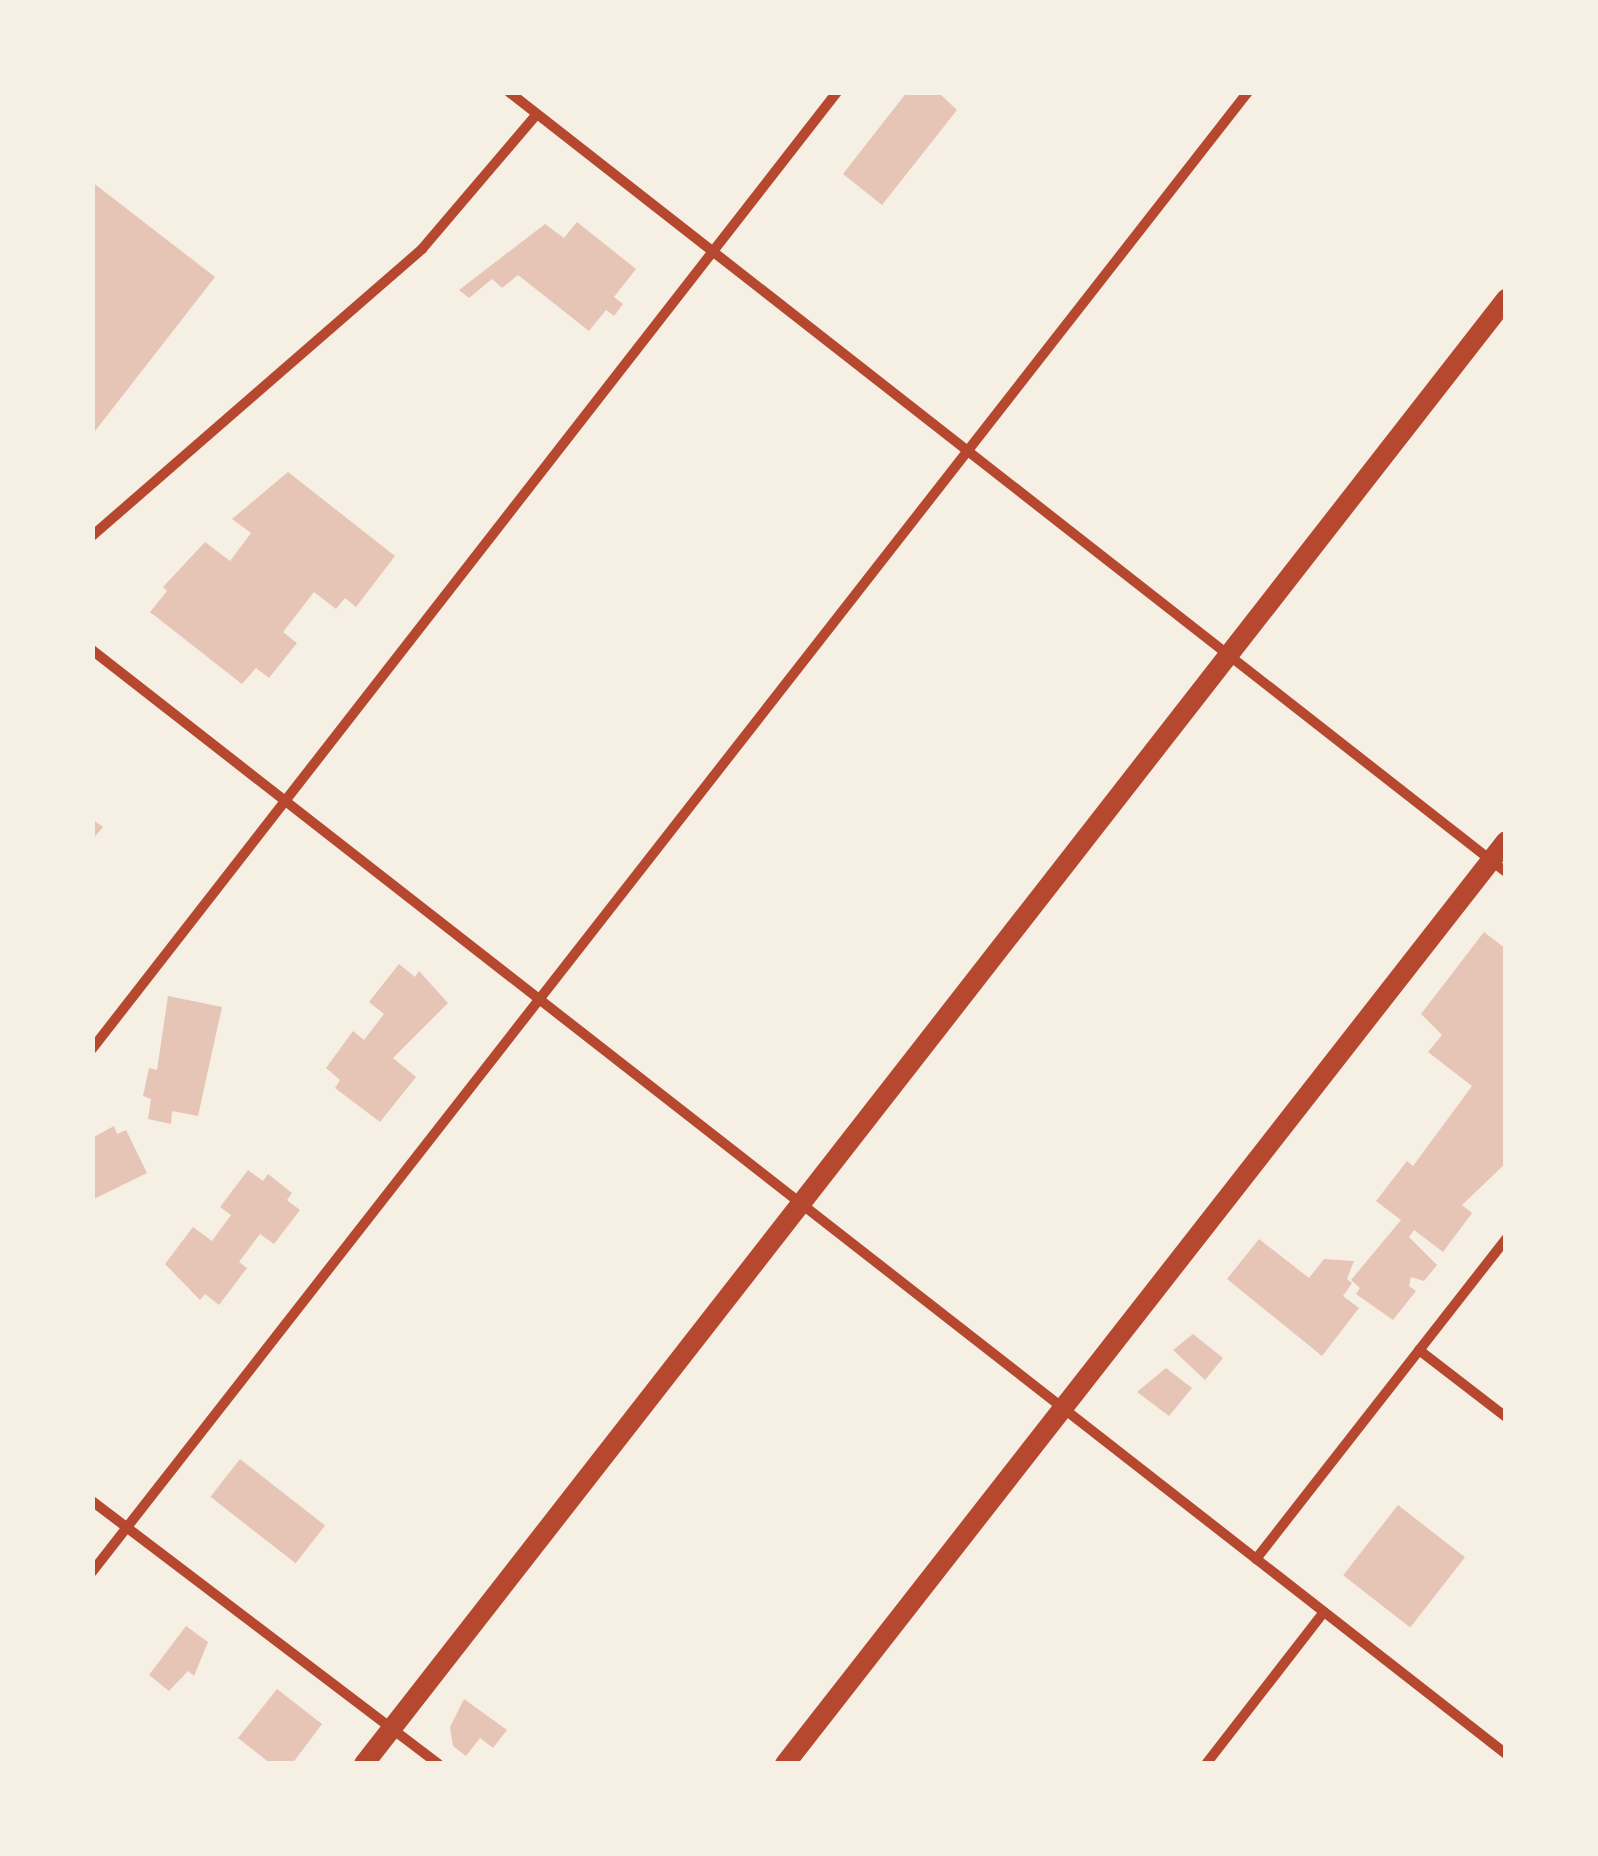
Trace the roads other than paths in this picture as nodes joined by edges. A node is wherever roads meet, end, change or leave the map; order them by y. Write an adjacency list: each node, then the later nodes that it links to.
1 (509, 92): 4 (street)
2 (837, 92): 5 (street)
3 (1248, 92): 7 (street)
4 (537, 114): 5 (street); 8 (street)
5 (713, 253): 7 (street); 11 (street)
6 (1506, 299): 10 (main road)
7 (967, 453): 10 (street); 14 (street)
8 (92, 536)
9 (92, 650): 11 (street)
10 (1228, 656): 13 (street); 16 (main road)
11 (285, 802): 14 (street); 15 (street)
12 (1506, 841): 13 (main road)
13 (1498, 866): 19 (main road)
14 (538, 1000): 16 (street); 22 (street)
15 (92, 1049)
16 (799, 1205): 19 (street); 26 (main road)
17 (1506, 1239): 18 (street)
18 (1419, 1350): 20 (street); 23 (street)
19 (1063, 1409): 23 (street); 30 (main road)
20 (1506, 1417)
21 (92, 1501): 22 (street)
22 (127, 1528): 24 (street); 26 (street)
23 (1256, 1559): 25 (street)
24 (92, 1572)
25 (1324, 1612): 27 (street); 31 (street)
26 (390, 1730): 28 (main road); 29 (street)
27 (1506, 1754)
28 (364, 1764)
29 (438, 1764)
30 (785, 1764)
31 (1206, 1764)

